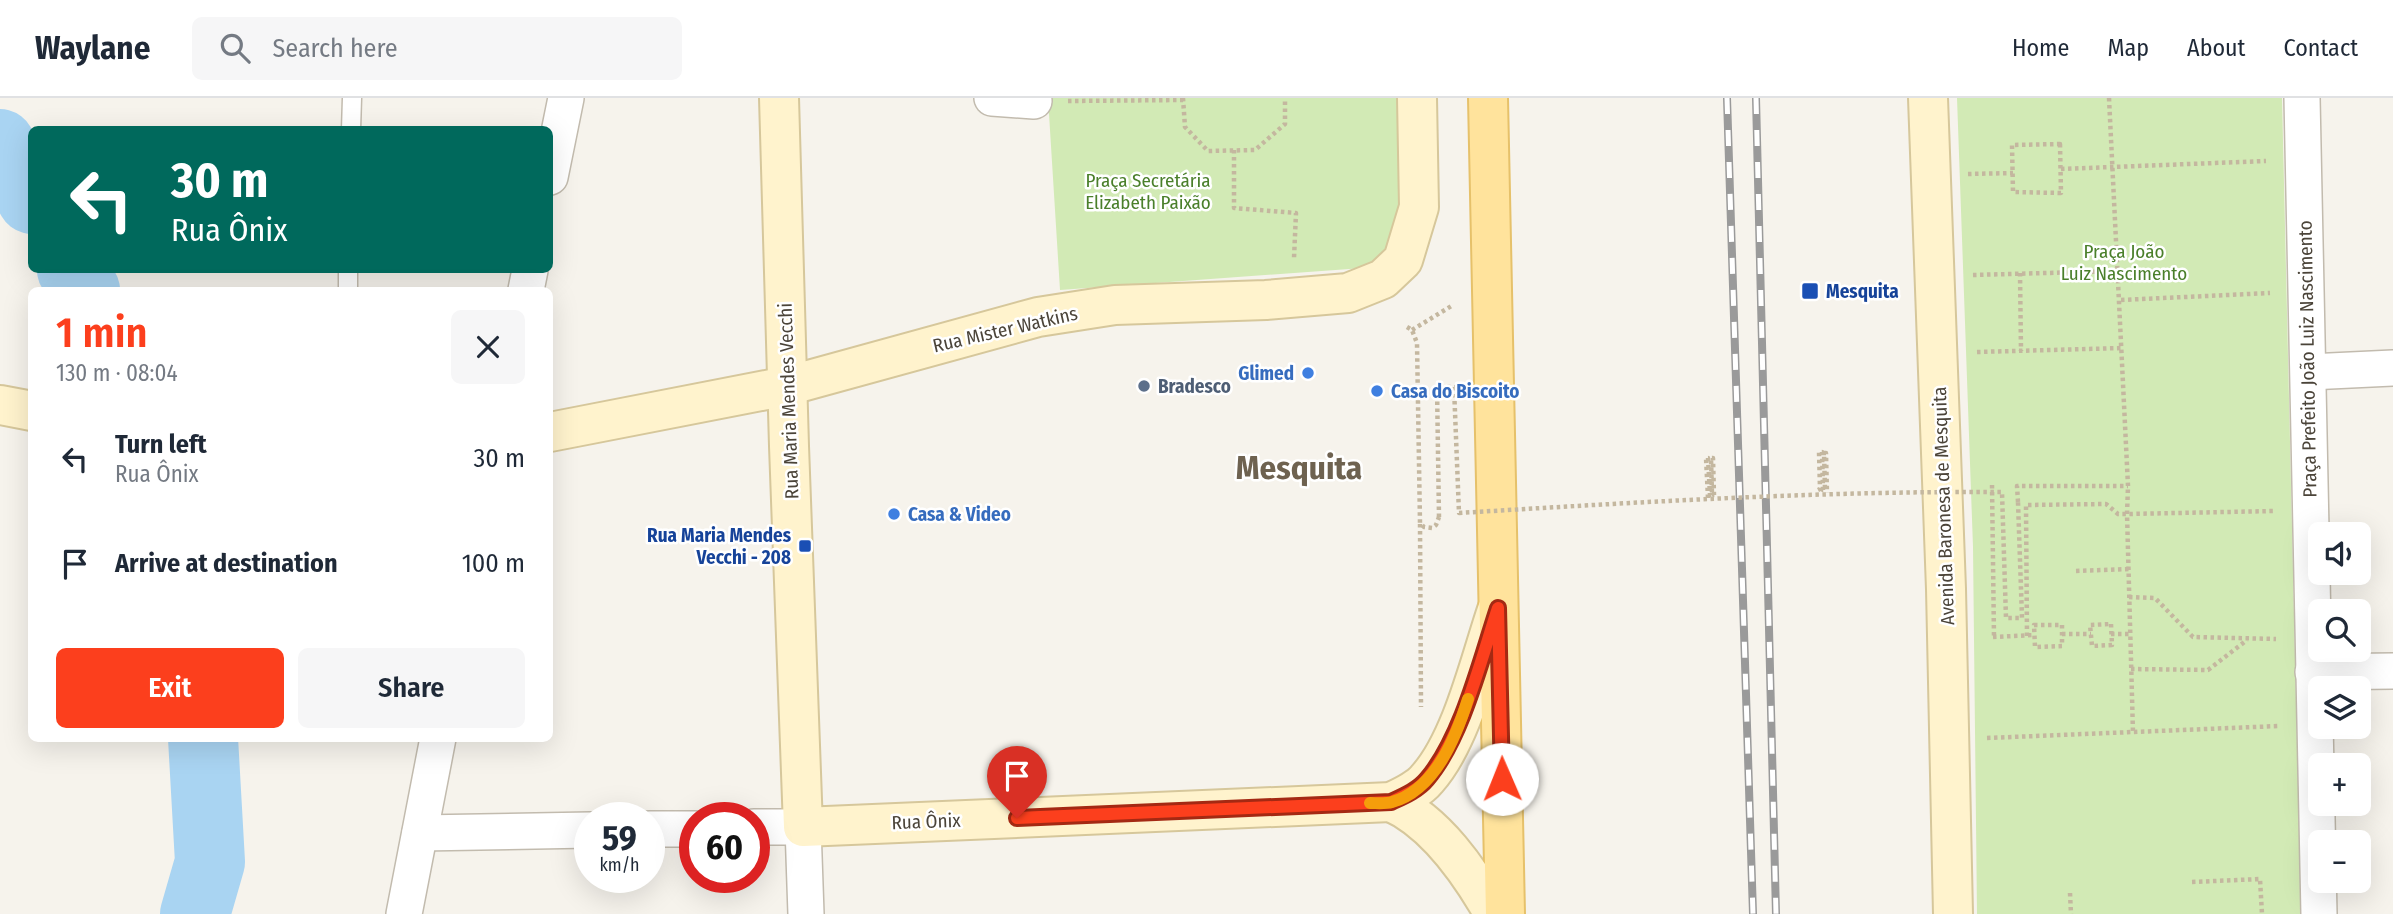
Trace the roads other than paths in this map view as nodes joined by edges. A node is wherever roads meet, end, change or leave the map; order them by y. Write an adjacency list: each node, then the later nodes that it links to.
1 (352, 98): 10 (lane)
2 (566, 98): 11 (street)
3 (779, 98): 14 (main road, Rua Maria Mendes Vecchi)
4 (992, 98): 9 (street)
5 (1417, 98): 14 (main road, Rua Mister Watkins)
6 (1488, 98): 18 (main road)
7 (1928, 98): 31 (main road, Avenida Baronesa de Mesquita)
8 (2302, 98): 13 (street, Praça Prefeito João Luiz Nascimento)
9 (1034, 101)
10 (351, 126)
11 (553, 162)
12 (2393, 368): 13 (street)
13 (2309, 372): 20 (street, Praça Prefeito João Luiz Nascimento)
14 (787, 386): 17 (main road, Rua Mister Watkins); 24 (main road, Rua Maria Mendes Vecchi)
15 (0, 405): 16 (main road)
16 (28, 410)
17 (553, 431)
18 (1498, 608): 22 (main road, Rua Ônix); 30 (main road)
19 (2393, 671): 20 (street)
20 (2313, 672): 32 (street, Praça Prefeito João Luiz Nascimento)
21 (437, 742): 26 (street)
22 (1391, 802): 24 (main road, Rua Ônix); 29 (main road)
23 (770, 827): 24 (street, Rua Ônix)
24 (803, 827): 28 (street, Rua Maria Mendes Vecchi)
25 (574, 830): 26 (street)
26 (420, 834): 27 (street)
27 (404, 914)
28 (806, 914)
29 (1494, 914)
30 (1505, 914)
31 (1953, 914)
32 (2319, 914)

